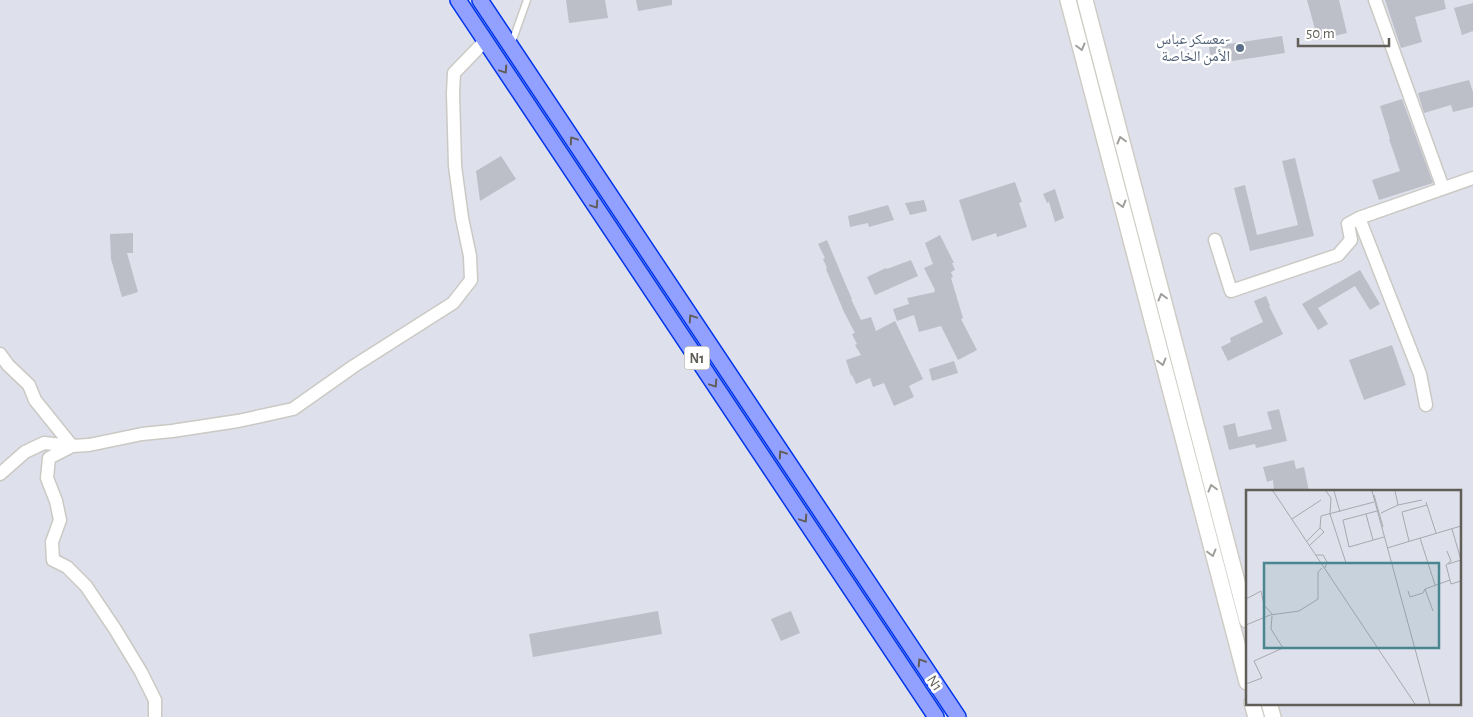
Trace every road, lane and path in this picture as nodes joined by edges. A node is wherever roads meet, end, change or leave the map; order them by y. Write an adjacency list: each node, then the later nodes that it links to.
1 (458, 0): 7 (highway, N1)
2 (480, 0): 8 (highway, N1 / N1)
3 (527, 0): 8 (lane)
4 (1068, 0): 18 (main road, one-way to 18)
5 (1085, 0): 17 (main road, one-way to 5)
6 (1375, 0): 10 (street)
7 (485, 41): 15 (street); 24 (highway, N1, one-way to 24)
8 (511, 46): 25 (highway, N1 / N1, one-way to 8)
9 (1473, 178): 10 (street)
10 (1443, 188): 11 (street)
11 (1359, 218): 12 (street); 14 (street)
12 (1214, 240)
13 (0, 354): 15 (street)
14 (1426, 405)
15 (72, 446): 16 (street); 23 (street)
16 (0, 474)
17 (1222, 528): 18 (main road); 19 (main road)
18 (1207, 532): 20 (main road, one-way to 20)
19 (1246, 616)
20 (1246, 678)
21 (1252, 704): 26 (main road)
22 (1269, 704): 27 (main road)
23 (155, 717)
24 (936, 717)
25 (958, 717)
26 (1256, 717)
27 (1272, 717)

